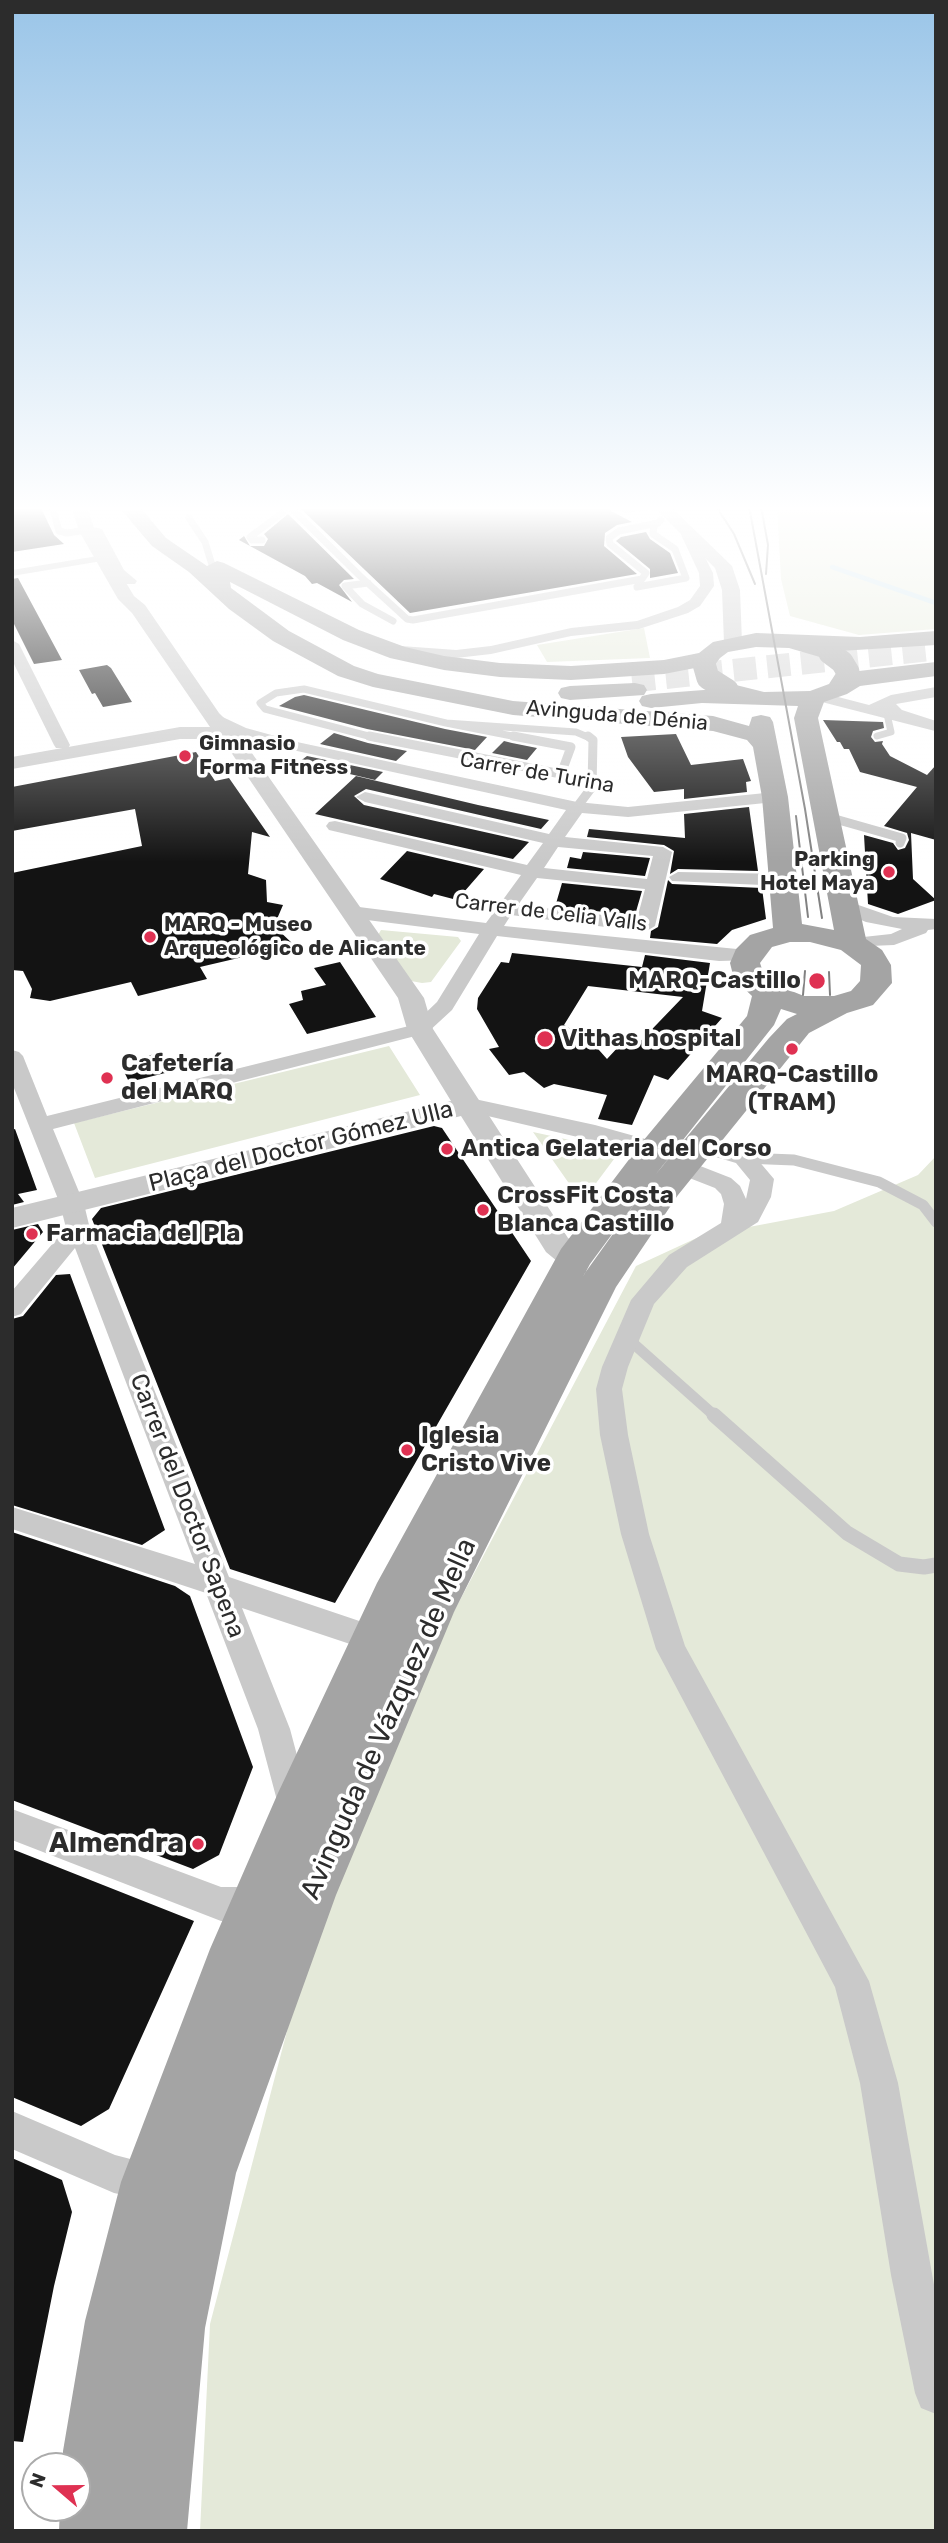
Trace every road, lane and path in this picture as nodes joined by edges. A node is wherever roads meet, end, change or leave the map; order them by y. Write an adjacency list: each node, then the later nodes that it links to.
1 (150, 625): 21 (street, Plaça del Doctor Gómez Ulla)
2 (266, 625): 19 (main road, Avinguda de Dénia)
3 (290, 625): 15 (main road, Avinguda de Dénia)
4 (333, 625): 11 (main road, Avinguda de Dénia)
5 (640, 625): 11 (street)
6 (733, 625): 7 (street)
7 (733, 634): 10 (main road); 12 (main road, Avinguda de Dénia)
8 (936, 638): 10 (main road)
9 (12, 643): 27 (street)
10 (802, 643): 14 (main road, bridge)
11 (377, 645): 12 (main road, Avinguda de Dénia)
12 (704, 662): 17 (main road, bridge)
13 (936, 669): 14 (main road)
14 (845, 678): 18 (main road)
15 (633, 685)
16 (936, 692): 20 (street)
17 (751, 697): 18 (main road); 19 (main road, Avinguda de Dénia); 29 (main road)
18 (816, 697): 20 (street); 36 (main road)
19 (464, 699): 29 (main road, Avinguda de Dénia)
20 (887, 709): 23 (street); 26 (lane)
21 (212, 717): 24 (street); 25 (street, Plaça del Doctor Gómez Ulla); 27 (street); 28 (street, Carrer de Turina)
22 (446, 723): 22 (lane); 35 (lane)
23 (935, 726)
24 (180, 733): 25 (street); 32 (street)
25 (228, 733): 31 (street, Plaça del Doctor Gómez Ulla)
26 (877, 736)
27 (62, 745): 30 (street)
28 (294, 746): 31 (street, Carrer de Turina); 35 (street, Carrer de Turina)
29 (766, 746): 34 (main road)
30 (12, 754)
31 (242, 754): 46 (street, Plaça del Doctor Gómez Ulla)
32 (12, 764)
33 (365, 797): 38 (street)
34 (775, 797): 35 (street, Carrer de Turina); 42 (main road)
35 (577, 807): 38 (street)
36 (828, 817): 39 (lane); 44 (main road)
37 (335, 826): 40 (street)
38 (556, 841): 40 (street); 43 (street)
39 (901, 843)
40 (533, 873): 43 (street); 45 (street)
41 (678, 877): 42 (street)
42 (785, 880): 49 (main road)
43 (656, 885): 45 (street, Carrer de Celia Valls)
44 (844, 906): 47 (street); 51 (main road)
45 (507, 909): 48 (street)
46 (351, 912): 48 (street, Carrer de Celia Valls); 56 (street, Plaça del Doctor Gómez Ulla)
47 (935, 923): 50 (street)
48 (492, 929): 52 (street, Carrer de Celia Valls); 56 (street)
49 (788, 933): 51 (main road); 52 (main road)
50 (894, 939): 51 (street); 53 (street)
51 (852, 943): 53 (main road)
52 (747, 956): 54 (main road)
53 (876, 965): 55 (main road, Avinguda de Vázquez de Mella)
54 (768, 993): 55 (main road); 60 (main road, Avinguda de Vázquez de Mella)
55 (836, 1006): 60 (main road, Avinguda de Vázquez de Mella)
56 (420, 1029): 58 (street, Plaça del Doctor Gómez Ulla); 59 (street)
57 (12, 1056): 59 (street)
58 (470, 1105): 60 (street); 62 (street, Plaça del Doctor Gómez Ulla); 67 (street)
59 (40, 1125): 62 (street)
60 (679, 1153): 61 (street); 65 (street); 66 (main road, Avinguda de Vázquez de Mella); 67 (main road, Avinguda de Vázquez de Mella)
61 (744, 1158): 64 (lane); 65 (street)
62 (75, 1216): 63 (street, Plaça del Doctor Gómez Ulla); 68 (street); 72 (street, Carrer del Doctor Sapena)
63 (12, 1218)
64 (936, 1222)
65 (732, 1229): 69 (street)
66 (624, 1245): 67 (street); 73 (main road, Avinguda de Vázquez de Mella)
67 (574, 1258): 73 (main road, Avinguda de Vázquez de Mella)
68 (12, 1308)
69 (626, 1337): 71 (lane); 79 (street)
70 (12, 1518): 72 (street)
71 (936, 1565)
72 (218, 1585): 73 (street); 74 (street, Carrer del Doctor Sapena)
73 (390, 1651): 74 (main road, Avinguda de Vázquez de Mella); 76 (main road, Avinguda de Vázquez de Mella)
74 (296, 1811): 76 (main road, Avinguda de Vázquez de Mella)
75 (12, 1824): 76 (street)
76 (283, 1900): 78 (main road, Avinguda de Vázquez de Mella); 80 (main road, Avinguda de Vázquez de Mella)
77 (12, 2130): 78 (street)
78 (151, 2182): 80 (main road, Avinguda de Vázquez de Mella)
79 (936, 2393)
80 (134, 2527)

